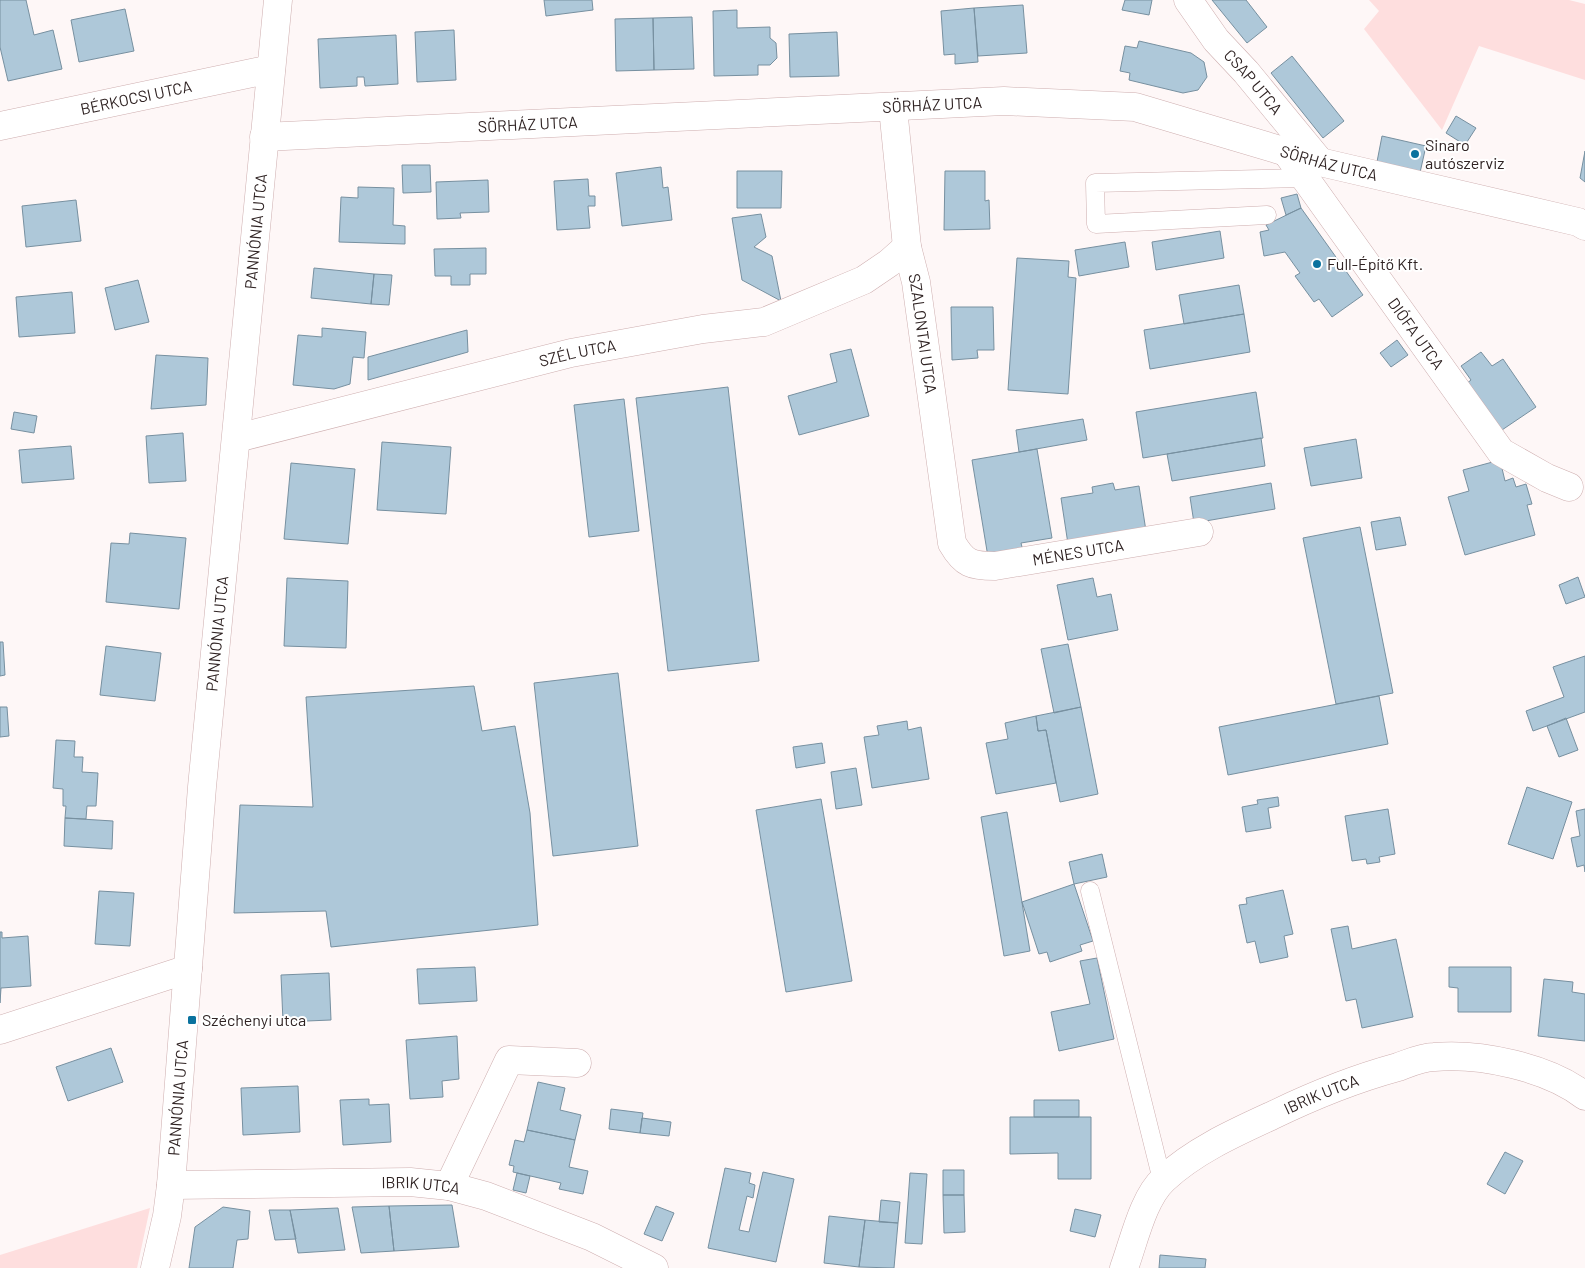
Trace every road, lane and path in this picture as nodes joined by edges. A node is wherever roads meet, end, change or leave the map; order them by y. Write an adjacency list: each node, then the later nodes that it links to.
1 (278, 0): 3 (street, PANNÓNIA UTCA)
2 (1188, 0): 7 (street, CSAP UTCA)
3 (271, 69): 5 (street, BÉRKOCSI UTCA); 6 (street, PANNÓNIA UTCA)
4 (893, 108): 6 (street, SÖRHÁZ UTCA); 7 (street, SÖRHÁZ UTCA); 10 (street, SZALONTAI UTCA)
5 (0, 126)
6 (264, 137): 11 (street, PANNÓNIA UTCA)
7 (1312, 170): 8 (lane); 9 (street, SÖRHÁZ UTCA); 12 (street, DIÓFA UTCA)
8 (1267, 215)
9 (1585, 226)
10 (907, 247): 11 (street, SZÉL UTCA); 14 (street, SZALONTAI UTCA)
11 (237, 438): 16 (street, PANNÓNIA UTCA)
12 (1569, 487)
13 (1199, 532): 14 (street, MÉNES UTCA)
14 (960, 557)
15 (1090, 891): 20 (lane)
16 (188, 969): 17 (street); 21 (street, PANNÓNIA UTCA)
17 (0, 1030)
18 (577, 1063): 22 (street)
19 (1585, 1096): 20 (street, IBRIK UTCA)
20 (1162, 1180): 25 (street, IBRIK UTCA)
21 (171, 1185): 22 (street, IBRIK UTCA); 23 (street, PANNÓNIA UTCA)
22 (449, 1186): 24 (street, IBRIK UTCA)
23 (155, 1268)
24 (654, 1268)
25 (1124, 1268)

